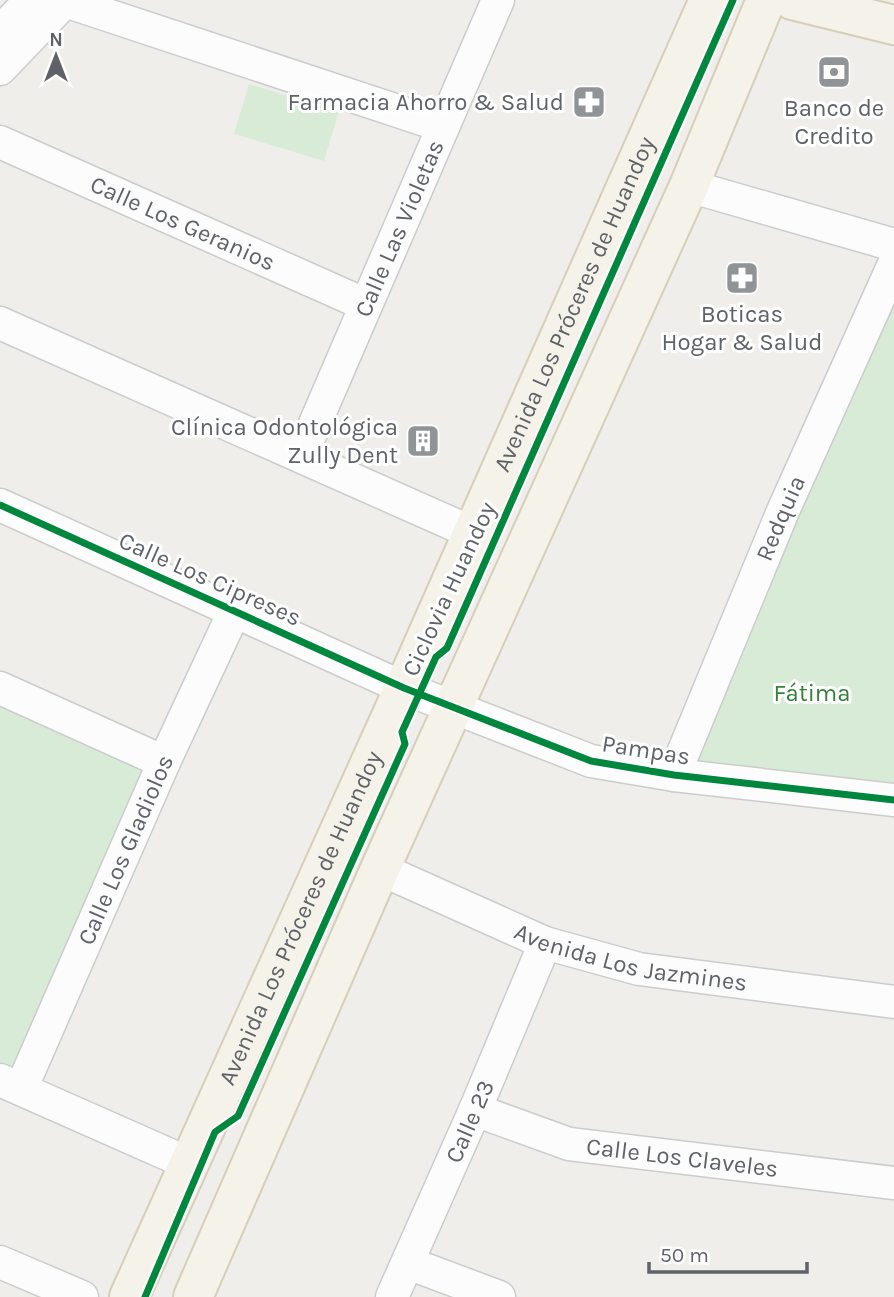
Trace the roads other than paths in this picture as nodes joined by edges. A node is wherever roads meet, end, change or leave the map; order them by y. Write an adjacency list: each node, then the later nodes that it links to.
1 (31, 0): 8 (street)
2 (65, 0): 9 (street); 10 (street)
3 (498, 0): 10 (street, Calle Las Violetas)
4 (709, 0): 19 (main road, Avenida Los Próceres de Huandoy)
5 (766, 0): 12 (main road)
6 (792, 0): 7 (main road)
7 (894, 25)
8 (0, 32)
9 (0, 69)
10 (443, 126): 15 (street, Calle Las Violetas)
11 (0, 142): 15 (street, Calle Los Geranios)
12 (689, 187): 13 (street); 23 (main road)
13 (894, 245)
14 (894, 264): 25 (street, Redquia)
15 (364, 304): 17 (street, Calle Las Violetas)
16 (0, 323): 17 (street)
17 (301, 456): 19 (street)
18 (0, 505): 20 (street, Calle Los Cipreses)
19 (473, 533): 22 (main road, Avenida Los Próceres de Huandoy)
20 (234, 612): 22 (street, Calle Los Cipreses); 24 (street, Calle Los Gladiolos)
21 (0, 688): 24 (street)
22 (404, 688): 23 (street, Pampas); 32 (main road, Avenida Los Próceres de Huandoy)
23 (455, 706): 25 (street, Pampas); 27 (main road)
24 (164, 762): 30 (street, Calle Los Gladiolos)
25 (674, 775): 26 (street, Pampas)
26 (894, 800)
27 (380, 869): 28 (street, Avenida Los Jazmines); 38 (main road)
28 (545, 943): 29 (street, Avenida Los Jazmines); 31 (street, Calle 23)
29 (894, 1002)
30 (11, 1084): 32 (street)
31 (475, 1110): 33 (street, Calle Los Claveles); 35 (street, Calle 23)
32 (190, 1164): 37 (main road, Avenida Los Próceres de Huandoy)
33 (894, 1183)
34 (0, 1262): 36 (street)
35 (408, 1263): 39 (street, Calle 23); 40 (street)
36 (82, 1297)
37 (129, 1297)
38 (193, 1297)
39 (392, 1297)
40 (499, 1297)

